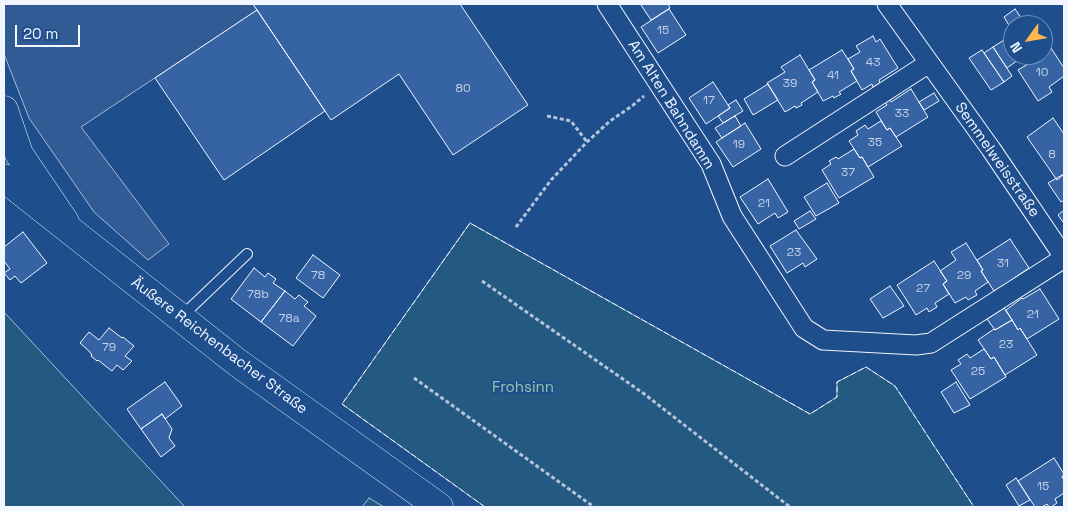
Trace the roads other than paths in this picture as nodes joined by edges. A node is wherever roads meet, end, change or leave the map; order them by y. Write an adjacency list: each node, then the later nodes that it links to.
1 (607, 4): 11 (street, Am Alten Bahndamm)
2 (887, 4): 3 (street, Semmelweisstraße)
3 (929, 63): 5 (street); 9 (street, Semmelweisstraße)
4 (4, 110): 7 (main road)
5 (785, 156)
6 (4, 178): 7 (main road, Äußere Reichenbacher Straße)
7 (72, 232): 10 (main road, Äußere Reichenbacher Straße)
8 (247, 254): 10 (lane)
9 (1064, 257): 11 (street, Semmelweisstraße)
10 (179, 318): 12 (main road, Äußere Reichenbacher Straße)
11 (931, 343)
12 (439, 507)

